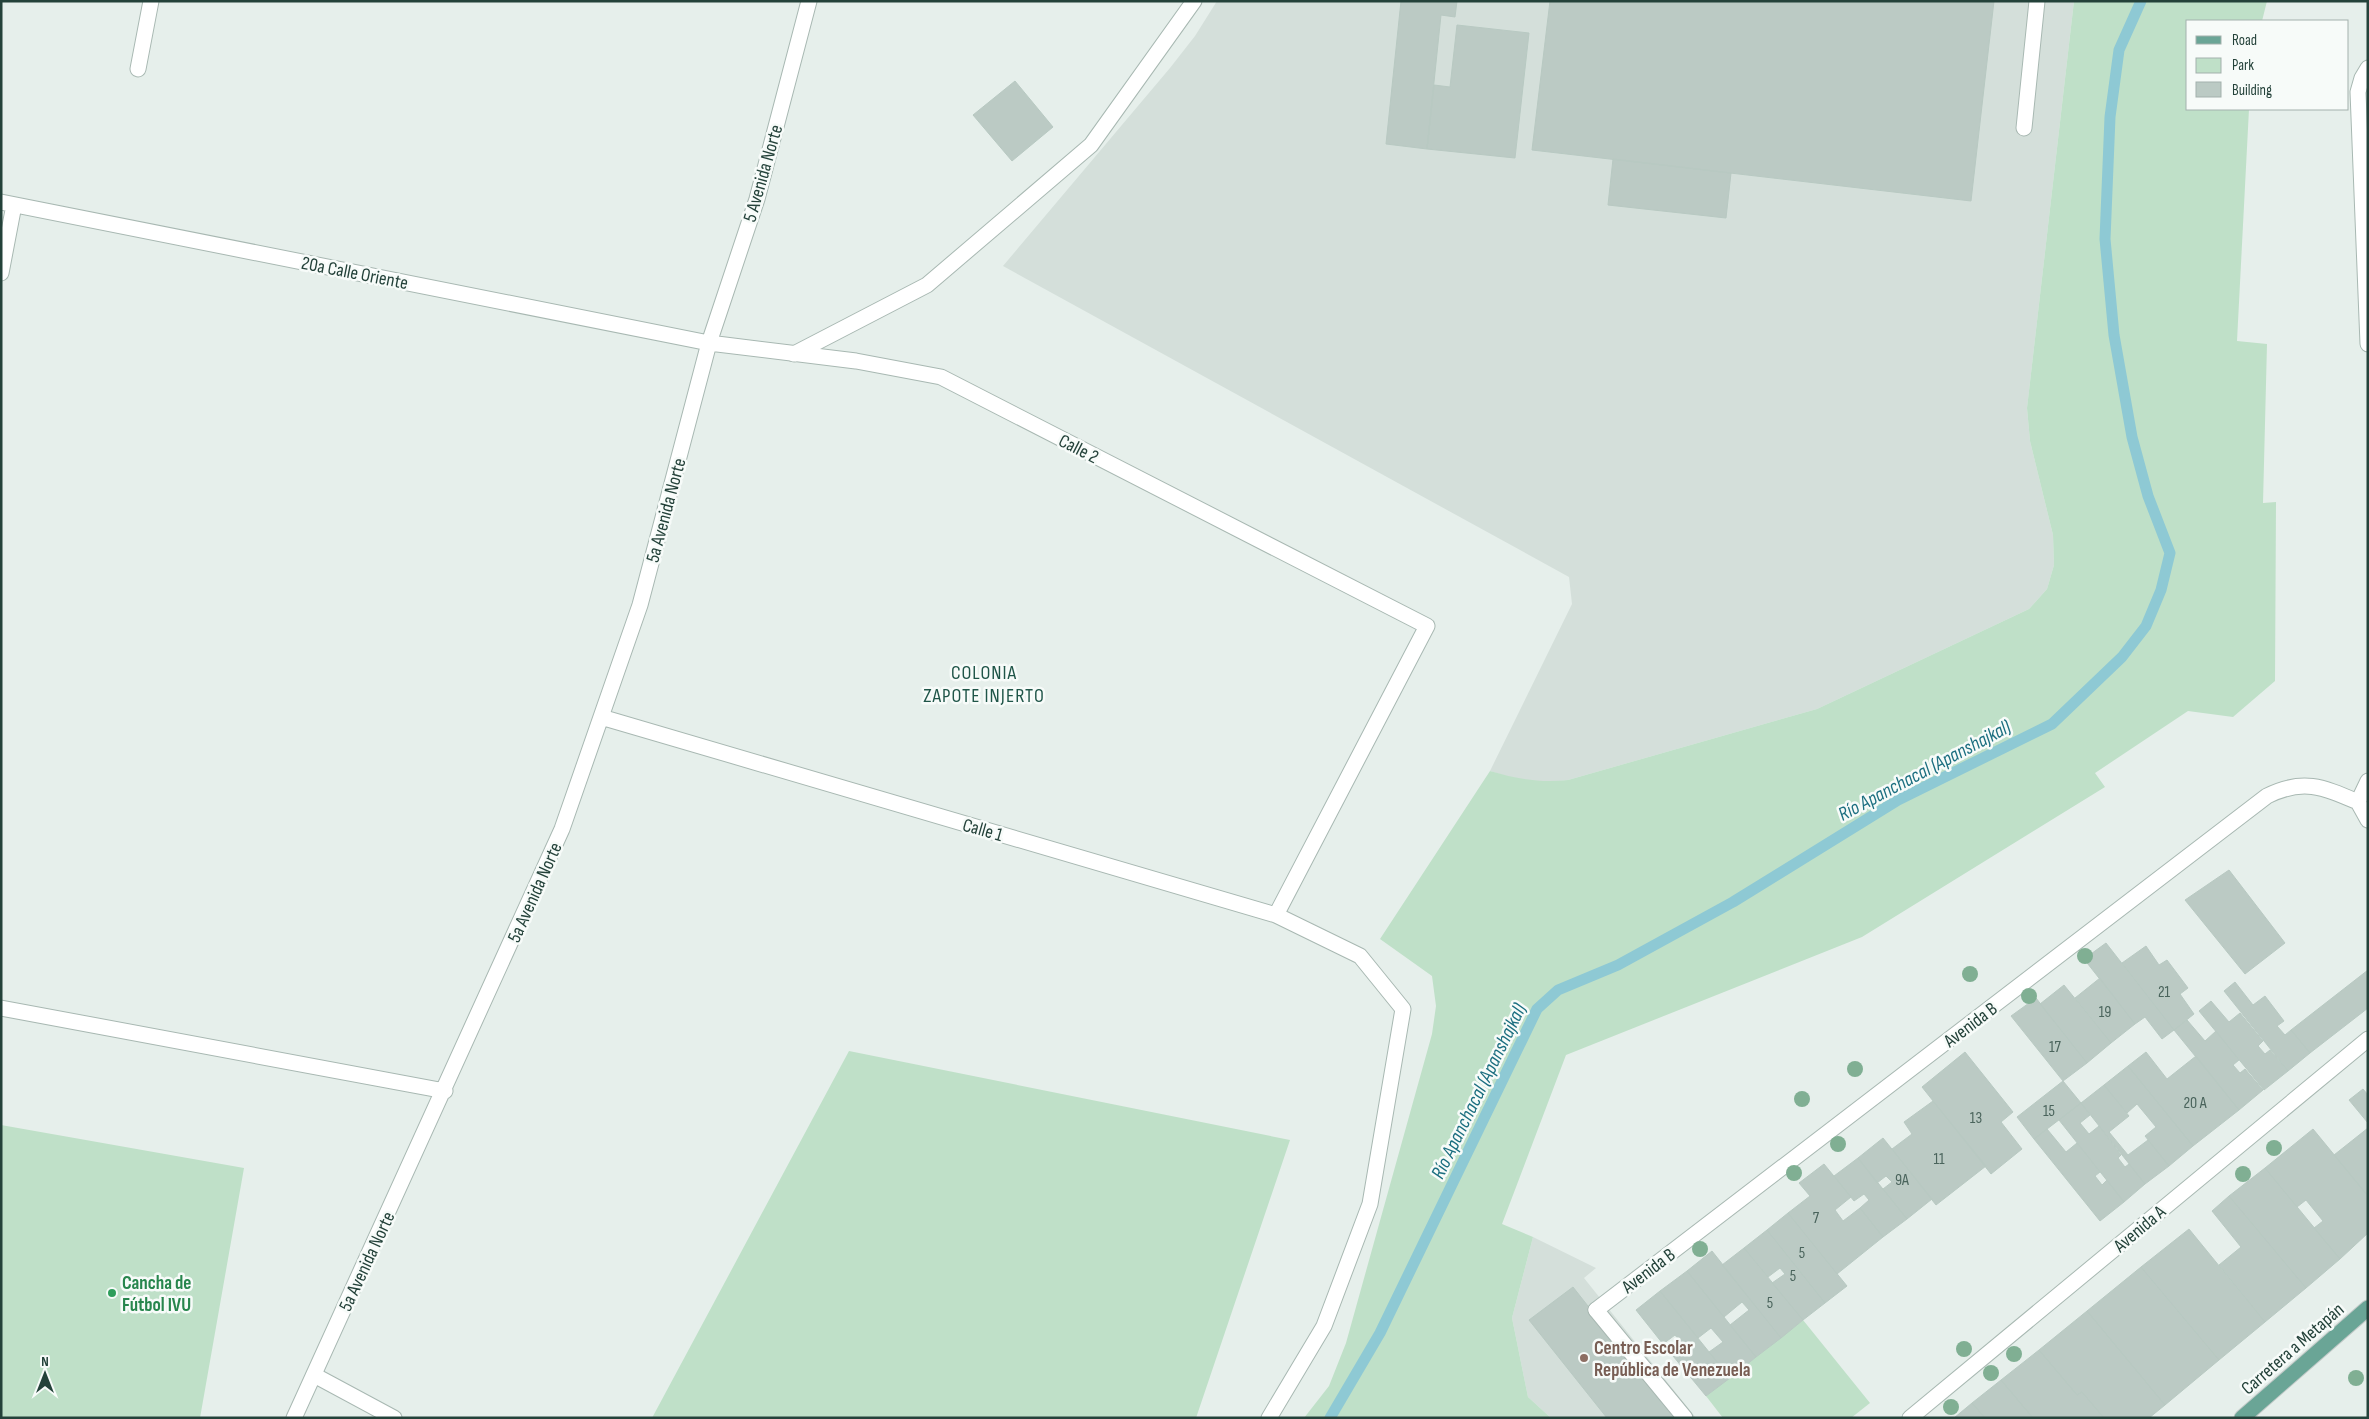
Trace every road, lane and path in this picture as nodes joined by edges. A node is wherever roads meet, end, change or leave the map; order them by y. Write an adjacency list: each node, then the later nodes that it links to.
1 (151, 1): 6 (street)
2 (809, 1): 10 (street, 5 Avenida Norte)
3 (1194, 1): 12 (street)
4 (2037, 1): 7 (street)
5 (2368, 68): 11 (street)
6 (138, 69)
7 (2024, 128)
8 (8, 203): 9 (street); 10 (street, 20a Calle Oriente)
9 (1, 273)
10 (709, 343): 12 (street, Calle 2); 13 (street, 5a Avenida Norte)
11 (2368, 344)
12 (794, 354): 17 (street, Calle 2)
13 (601, 717): 17 (street, Calle 1); 20 (street, 5a Avenida Norte)
14 (2368, 781): 15 (street)
15 (2358, 802): 16 (street); 26 (street, Avenida B)
16 (2368, 820)
17 (1276, 915): 25 (street, Calle 1)
18 (1, 1008): 20 (street)
19 (2368, 1039): 27 (street, Avenida A)
20 (444, 1091): 22 (street, 5a Avenida Norte)
21 (2368, 1308): 28 (main road, Carretera a Metapán)
22 (314, 1375): 23 (street, 5a Avenida Norte); 24 (street)
23 (294, 1418)
24 (394, 1418)
25 (1269, 1418)
26 (1685, 1418)
27 (1910, 1418)
28 (2242, 1418)

